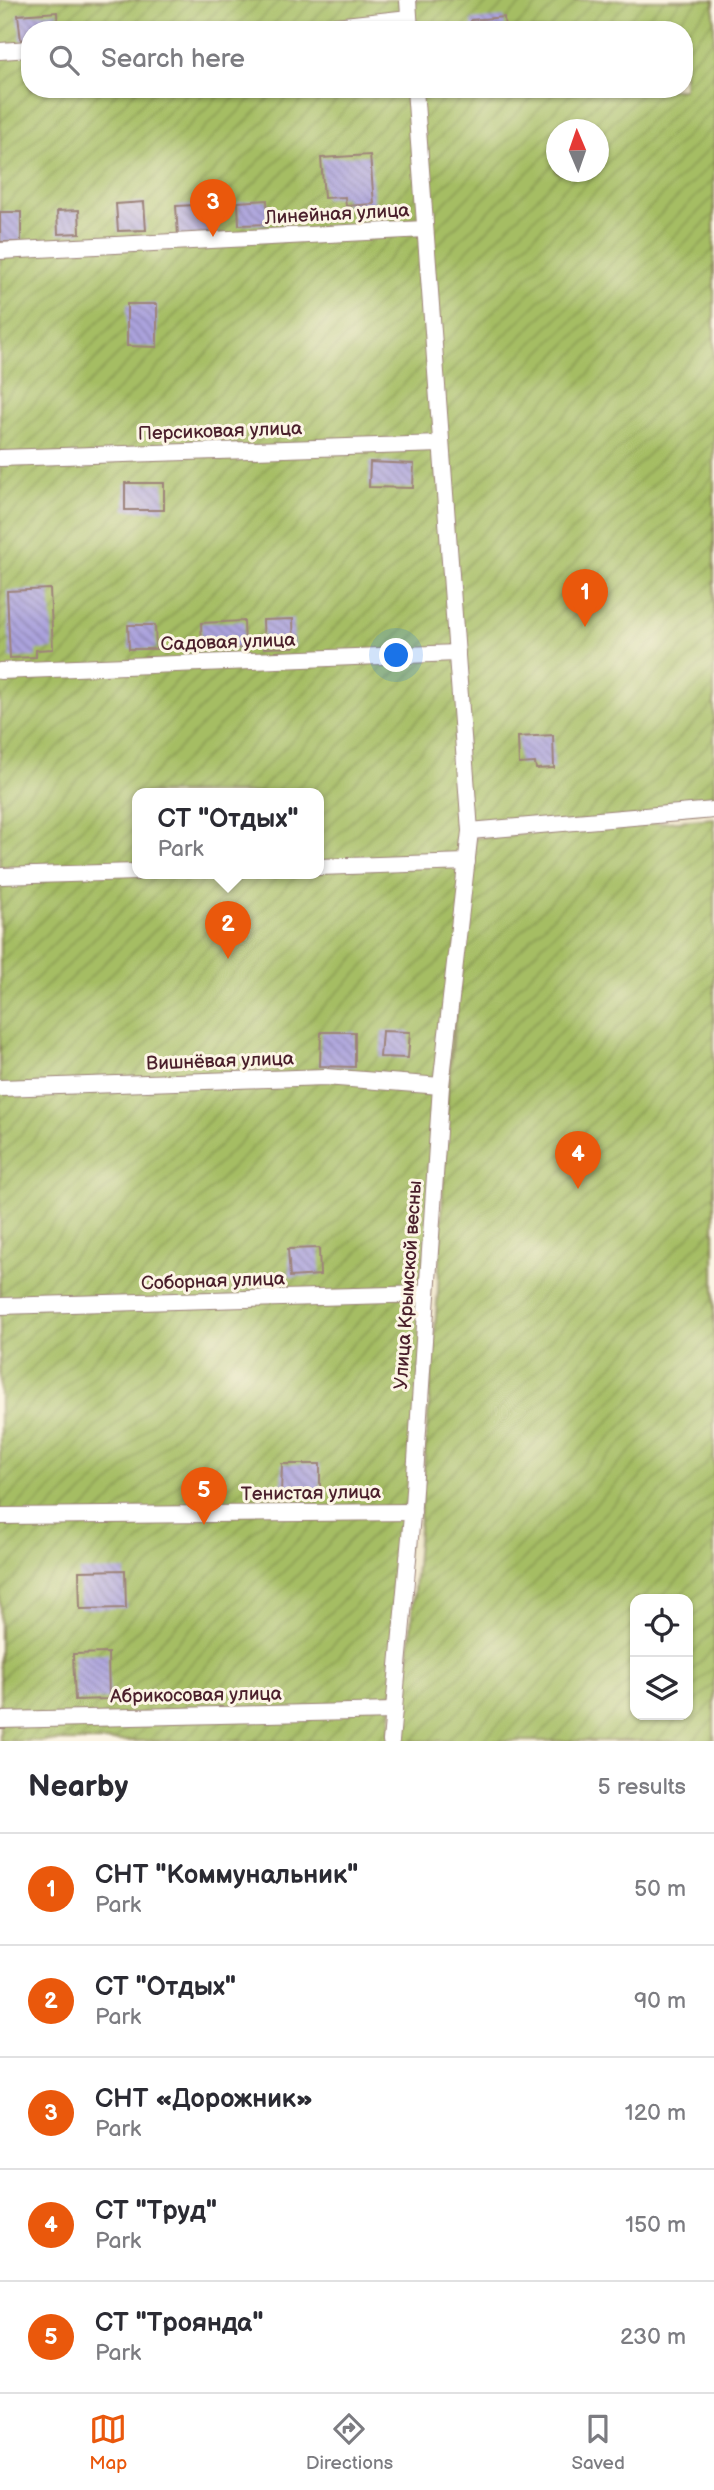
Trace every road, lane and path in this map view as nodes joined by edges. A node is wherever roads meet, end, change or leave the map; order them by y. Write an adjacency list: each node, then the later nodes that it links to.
1 (408, 0): 2 (lane)
2 (410, 21)
3 (21, 50): 4 (lane)
4 (0, 51)
5 (416, 98): 6 (lane, Улица Крымской весны)
6 (425, 229): 7 (lane, Линейная улица); 8 (lane, Улица Крымской весны)
7 (0, 251)
8 (441, 444): 9 (lane, Персиковая улица); 10 (lane, Улица Крымской весны)
9 (0, 458)
10 (457, 653): 11 (lane, Садовая улица); 13 (lane, Улица Крымской весны)
11 (0, 671)
12 (714, 810): 13 (lane)
13 (470, 831): 14 (lane, Улица Крымской весны)
14 (467, 862): 15 (lane); 18 (lane, Улица Крымской весны)
15 (324, 867)
16 (132, 872): 17 (lane)
17 (0, 876)
18 (441, 1086): 19 (lane, Вишнёвая улица); 20 (lane, Улица Крымской весны)
19 (0, 1088)
20 (427, 1294): 21 (lane, Соборная улица); 22 (lane, Улица Крымской весны)
21 (0, 1306)
22 (413, 1512): 23 (lane, Тенистая улица); 24 (lane, Улица Крымской весны)
23 (0, 1516)
24 (394, 1711): 25 (lane, Абрикосовая улица); 26 (lane, Улица Крымской весны)
25 (0, 1720)
26 (391, 1741)

